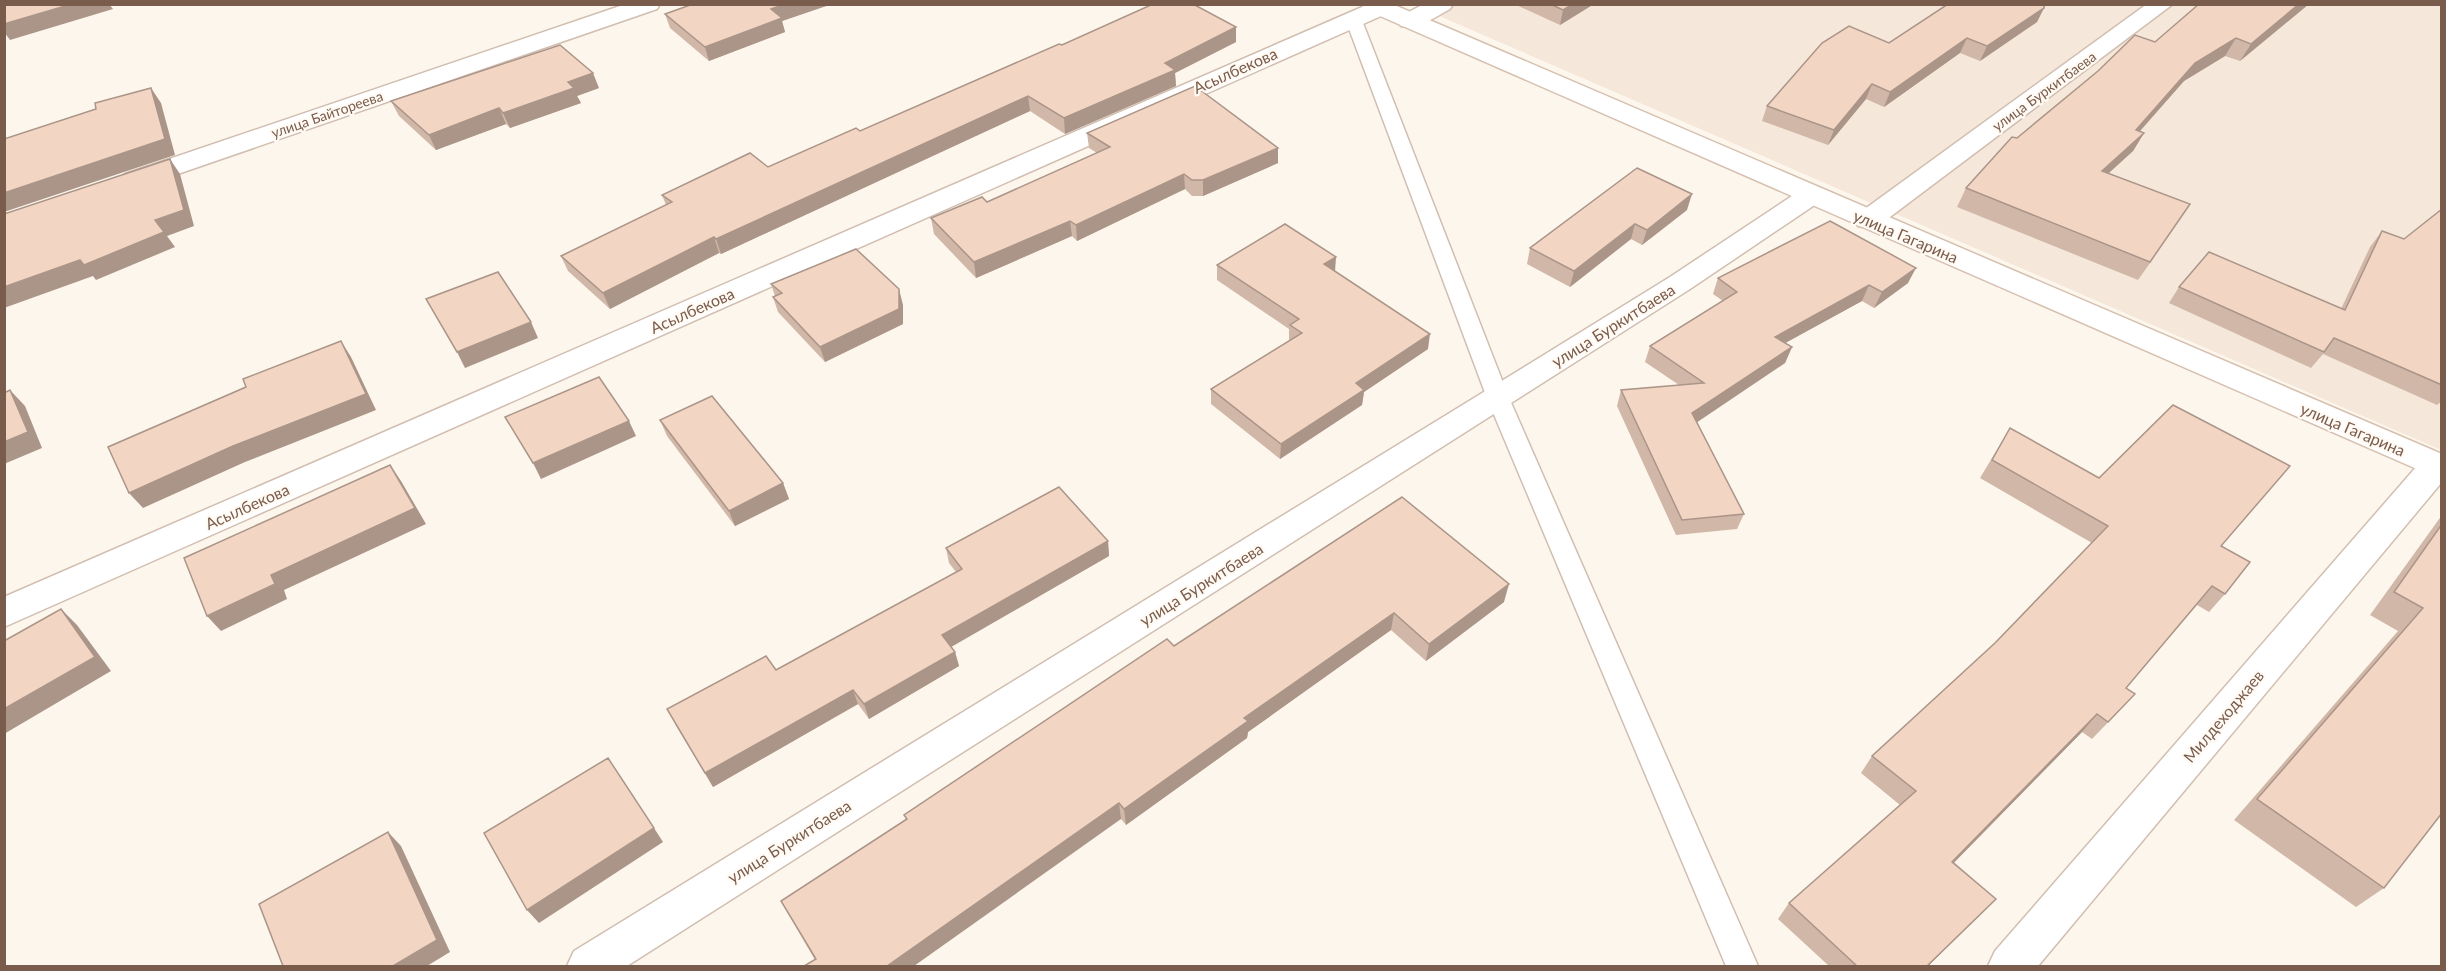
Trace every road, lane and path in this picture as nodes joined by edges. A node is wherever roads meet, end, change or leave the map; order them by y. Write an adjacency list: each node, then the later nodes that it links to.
1 (649, 4): 6 (street, улица Байтореева)
2 (1442, 4): 5 (street)
3 (2162, 4): 8 (street, улица Буркитбаева)
4 (1368, 10): 5 (street, улица Гагарина); 9 (lane); 11 (street, Асылбекова)
5 (1409, 21): 7 (street, улица Гагарина)
6 (118, 186)
7 (1810, 196): 8 (street, улица Гагарина); 9 (street, улица Буркитбаева)
8 (1868, 220): 10 (street, улица Гагарина)
9 (1498, 398): 12 (street, улица Буркитбаева); 13 (lane)
10 (2439, 467): 14 (street, Милдеходжаев)
11 (4, 613)
12 (590, 966)
13 (1742, 966)
14 (2010, 966)

